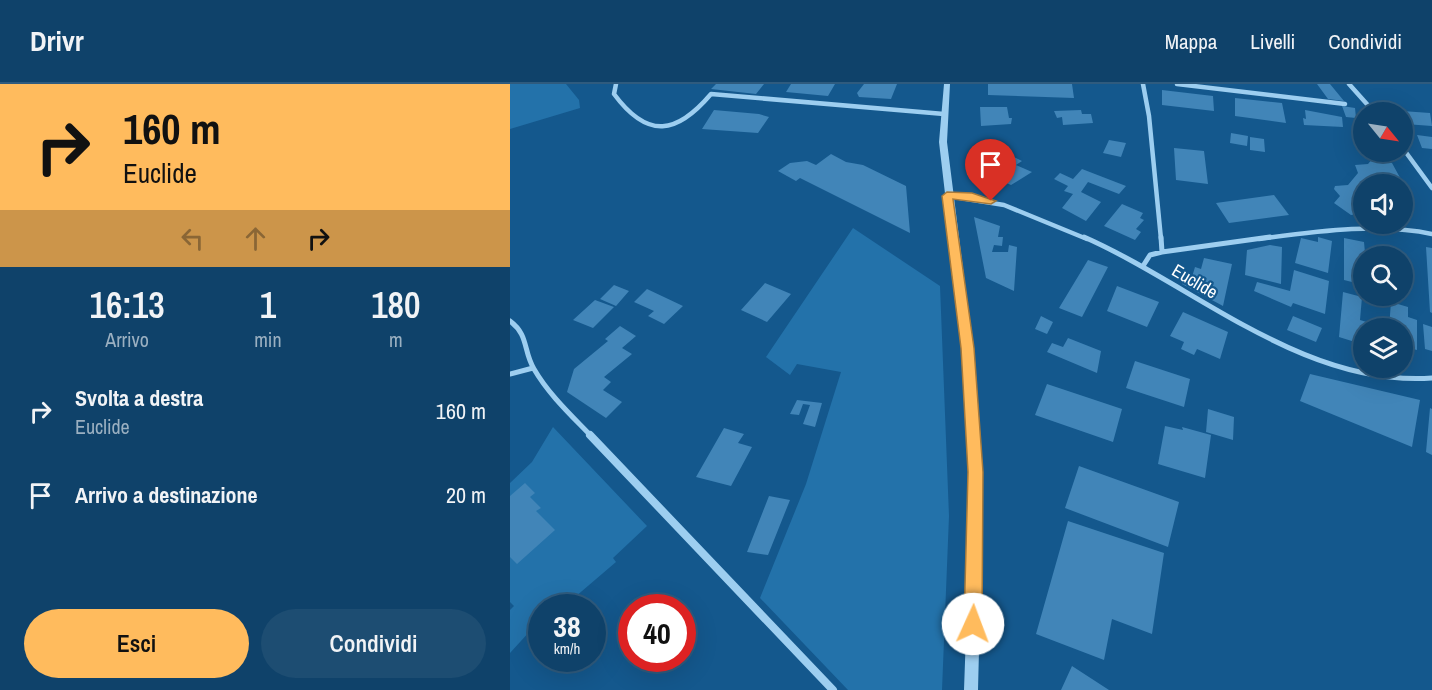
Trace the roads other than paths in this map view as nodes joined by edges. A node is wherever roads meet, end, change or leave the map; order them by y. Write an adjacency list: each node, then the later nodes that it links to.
1 (616, 84): 8 (street)
2 (947, 84): 8 (street)
3 (1143, 84): 13 (street)
4 (1177, 84): 7 (street)
5 (1349, 84): 6 (street)
6 (1365, 102)
7 (1345, 104)
8 (944, 114): 11 (street)
9 (1413, 162): 10 (street)
10 (1432, 188)
11 (947, 196): 14 (street, Euclide); 20 (street)
12 (1431, 231): 13 (street)
13 (1162, 252): 14 (street)
14 (1143, 266): 18 (street, Euclide)
15 (510, 321): 16 (street)
16 (533, 368): 17 (street); 19 (street)
17 (510, 374)
18 (1432, 378)
19 (833, 690)
20 (971, 690)

